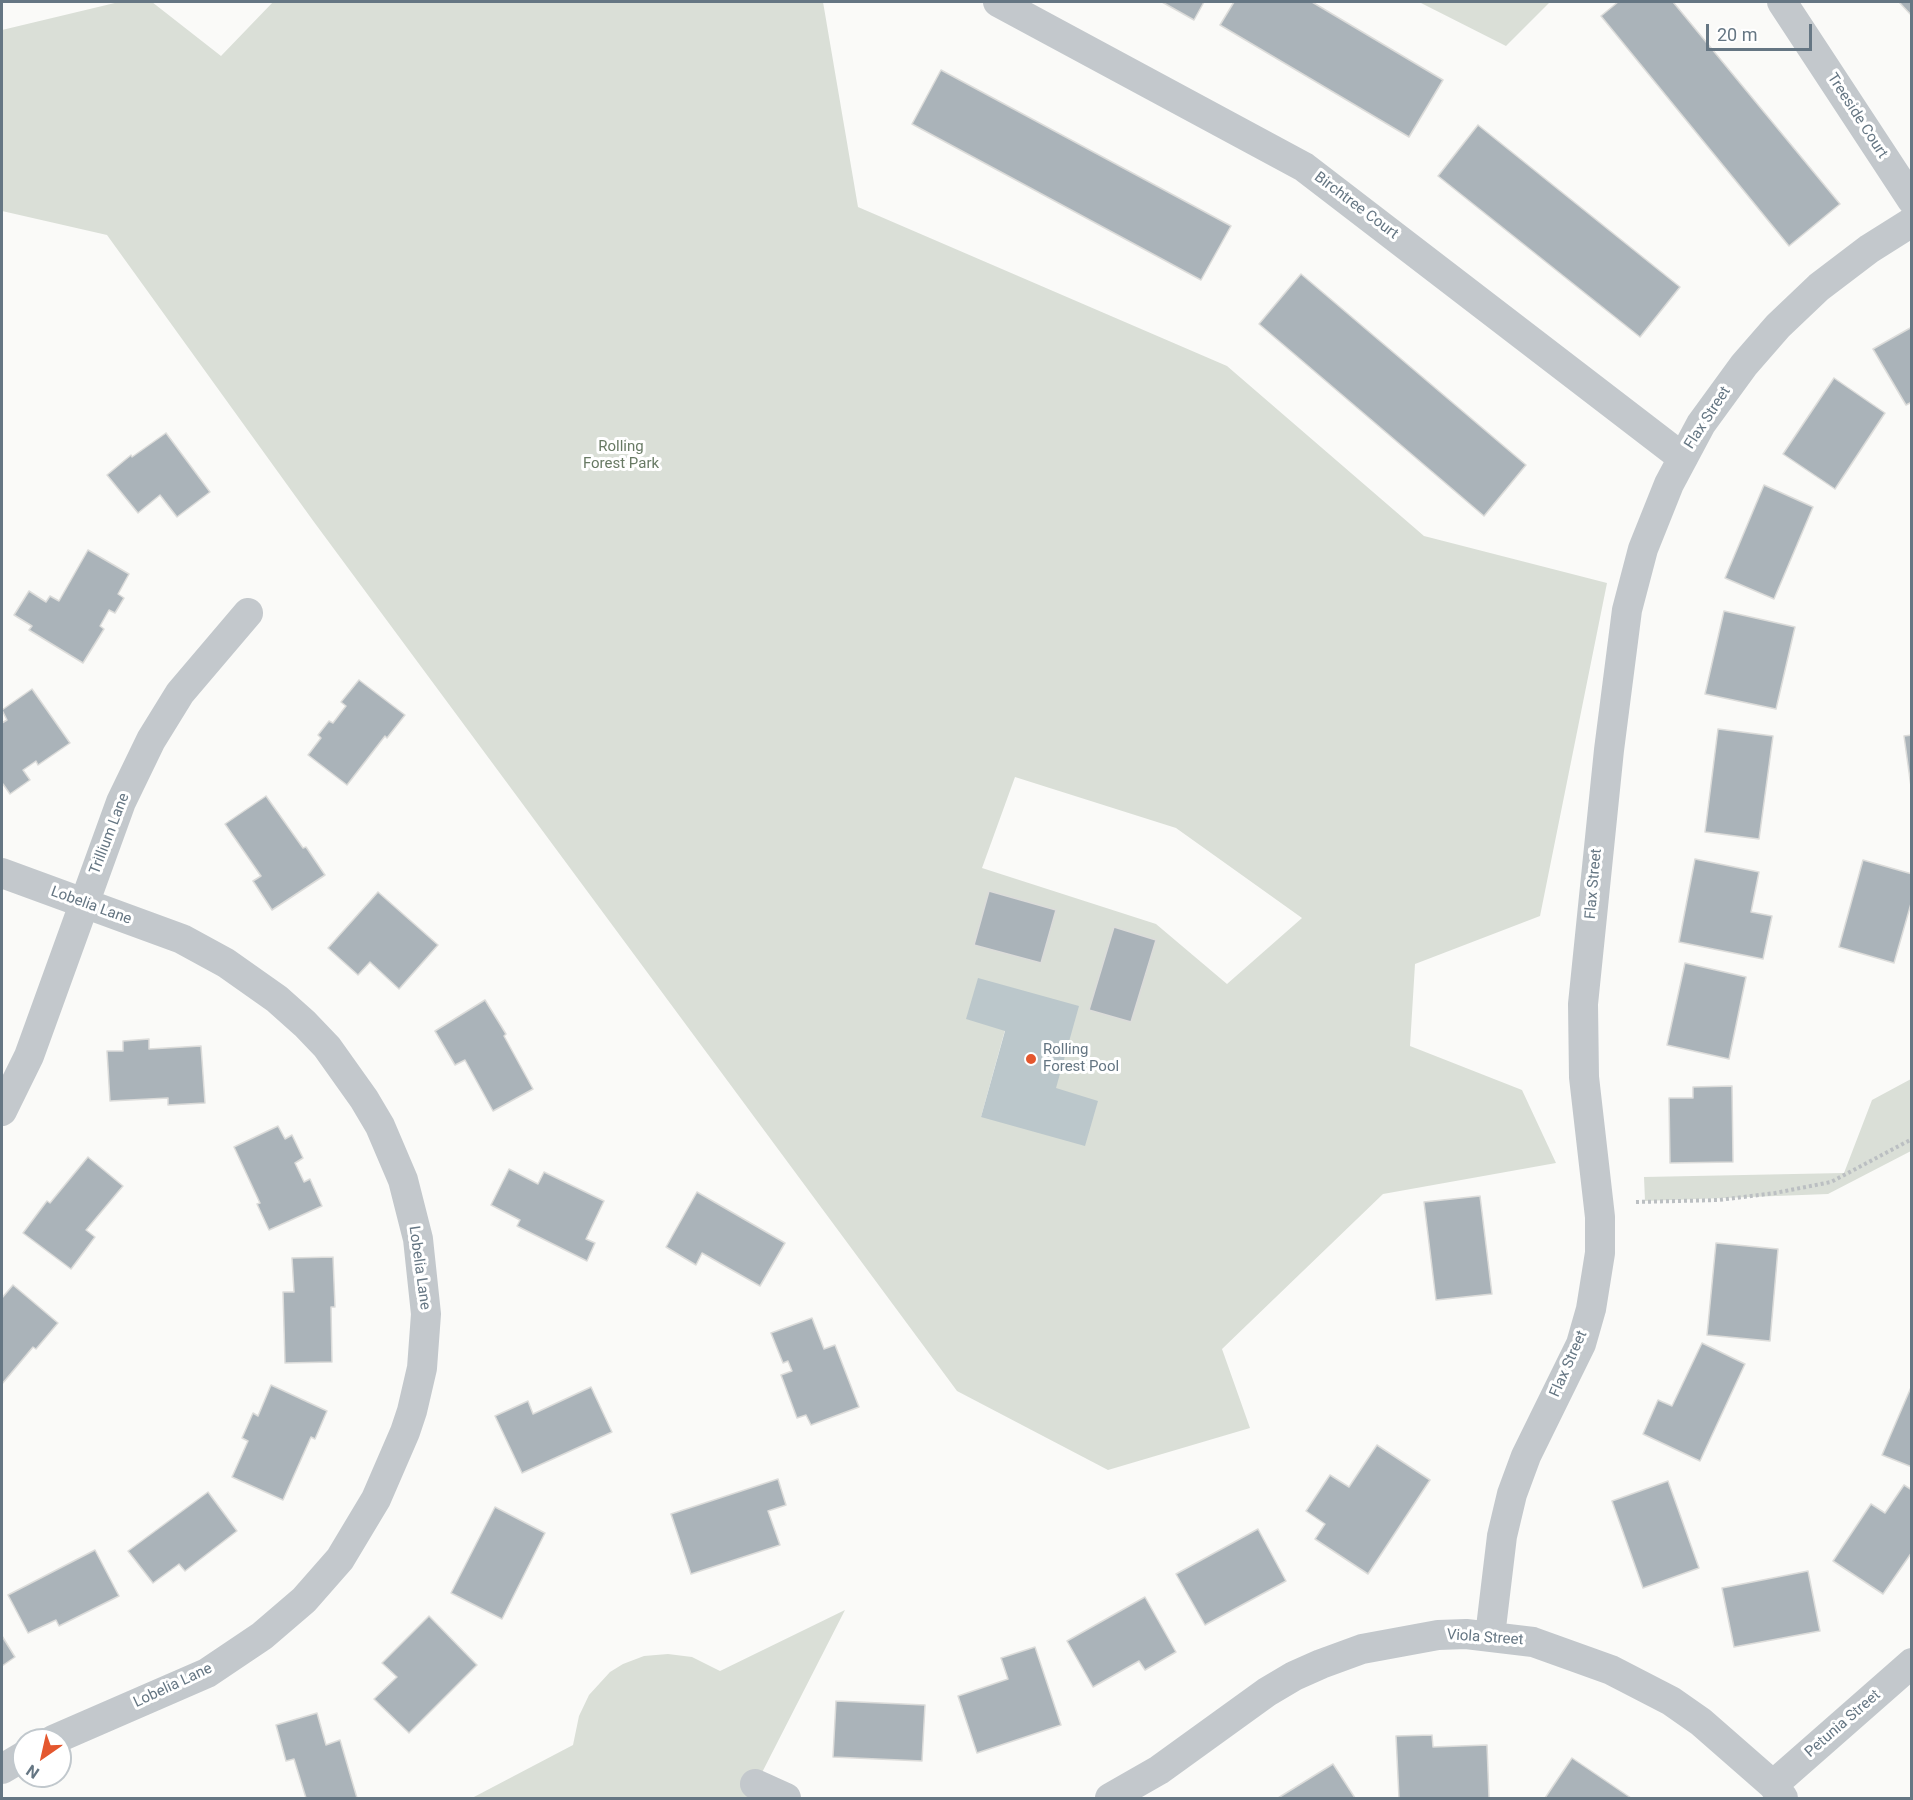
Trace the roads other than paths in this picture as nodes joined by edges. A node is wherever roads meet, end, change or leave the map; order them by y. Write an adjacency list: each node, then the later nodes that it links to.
1 (998, 2): 5 (street, Birchtree Court)
2 (1782, 2): 3 (street, Treeside Court)
3 (1911, 200)
4 (1911, 222): 5 (street, Flax Street)
5 (1683, 458): 10 (street, Flax Street)
6 (248, 613): 8 (street, Trillium Lane)
7 (2, 873): 8 (street, Lobelia Lane)
8 (84, 904): 9 (street, Trillium Lane); 12 (street, Lobelia Lane)
9 (2, 1111)
10 (1490, 1635): 14 (street, Viola Street); 16 (street, Viola Street)
11 (1911, 1664): 14 (street, Petunia Street)
12 (72, 1732)
13 (755, 1784): 15 (street)
14 (1778, 1792)
15 (786, 1798)
16 (1110, 1798)

